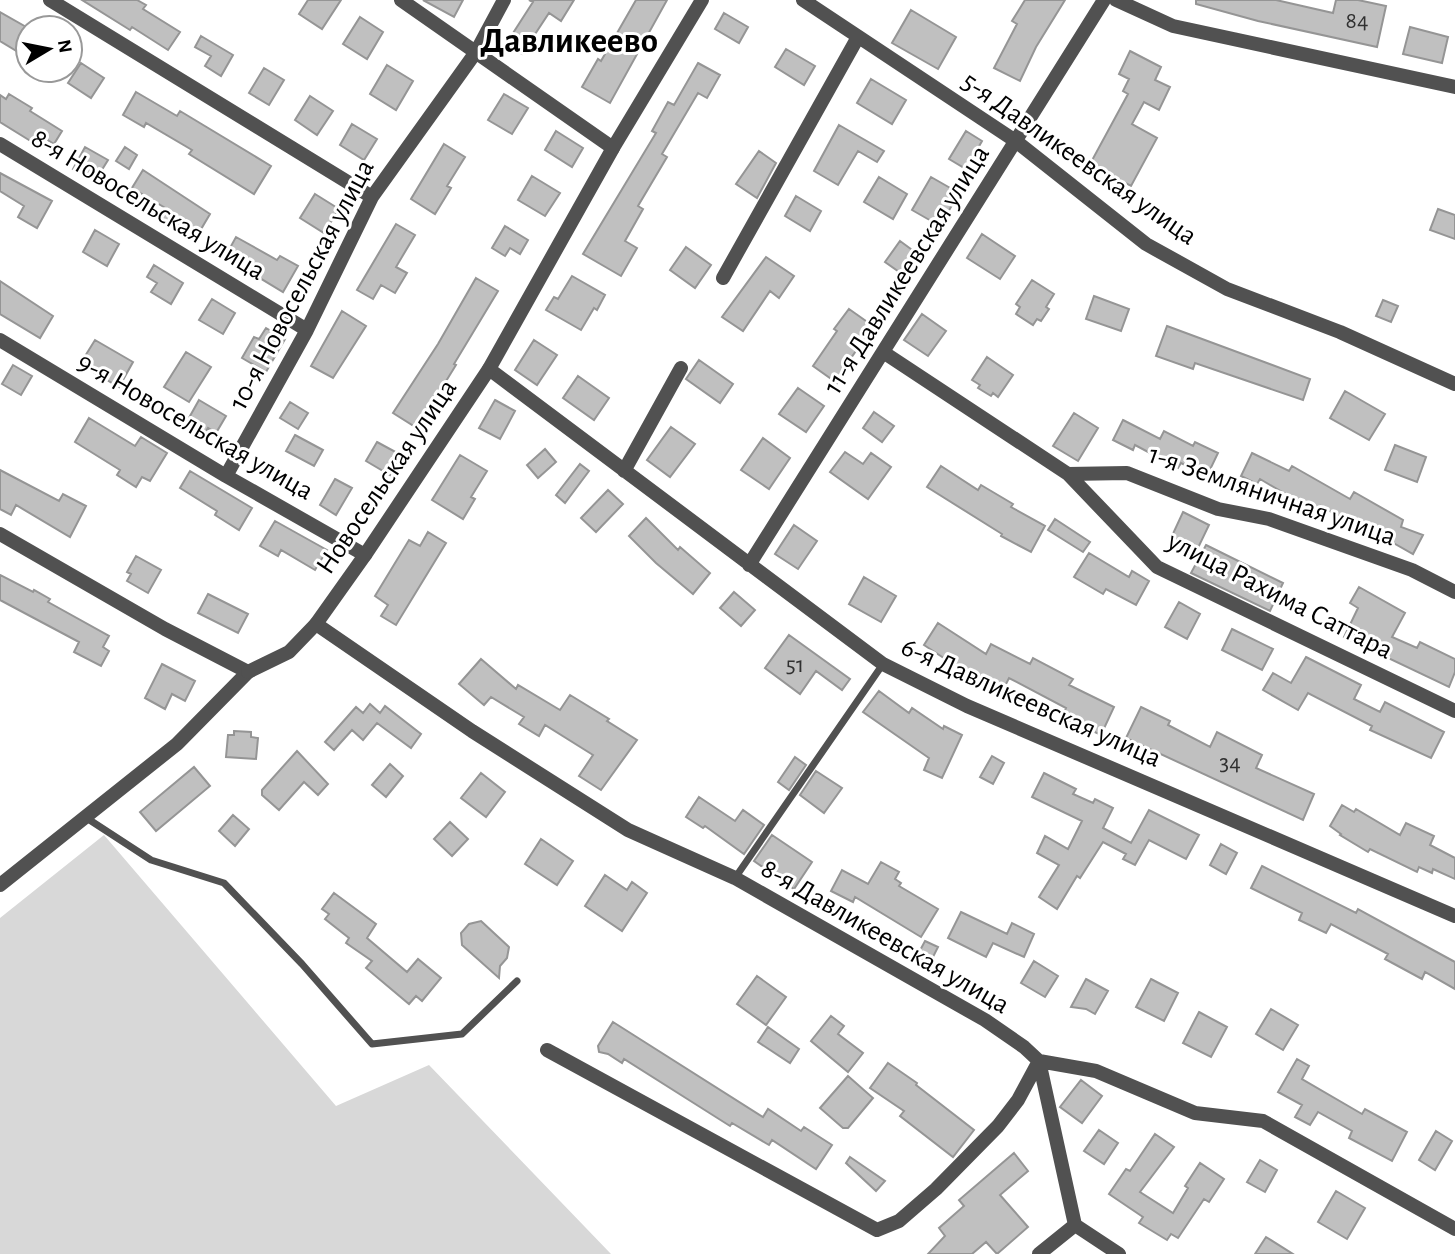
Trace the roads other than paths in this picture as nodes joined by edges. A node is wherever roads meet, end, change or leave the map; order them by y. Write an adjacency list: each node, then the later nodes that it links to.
1 (50, 0): 14 (street)
2 (401, 0): 9 (street)
3 (504, 0): 9 (street, 10-я Новосельская улица)
4 (702, 0): 13 (street, Новосельская улица)
5 (803, 0): 8 (street, 5-я Давликеевская улица)
6 (1104, 0): 11 (street, 11-я Давликеевская улица)
7 (1116, 0): 10 (street)
8 (858, 37): 11 (street, 5-я Давликеевская улица); 15 (street)
9 (476, 52): 13 (street); 14 (street, 10-я Новосельская улица)
10 (1455, 87)
11 (1017, 142): 18 (street, 11-я Давликеевская улица); 21 (street, 5-я Давликеевская улица)
12 (0, 144): 16 (street, 8-я Новосельская улица)
13 (613, 148): 20 (street, Новосельская улица)
14 (372, 197): 16 (street, 10-я Новосельская улица)
15 (723, 278)
16 (307, 330): 24 (street, 10-я Новосельская улица)
17 (0, 340): 24 (street, 9-я Новосельская улица)
18 (883, 352): 23 (street, улица Рахима Саттара); 27 (street, 11-я Давликеевская улица)
19 (681, 368): 22 (street)
20 (489, 369): 22 (street, 6-я Давликеевская улица); 26 (street, Новосельская улица)
21 (1455, 384)
22 (624, 471): 27 (street, 6-я Давликеевская улица)
23 (1068, 474): 28 (street, 1-я Земляничная улица); 32 (street, улица Рахима Саттара)
24 (226, 476): 26 (street, 9-я Новосельская улица)
25 (0, 534): 31 (street)
26 (365, 555): 29 (street, Новосельская улица)
27 (749, 565): 30 (street, 6-я Давликеевская улица)
28 (1455, 592)
29 (316, 624): 31 (street, Новосельская улица); 34 (street, 8-я Давликеевская улица)
30 (883, 664): 34 (lane); 36 (street, 6-я Давликеевская улица)
31 (248, 672): 33 (street, Новосельская улица)
32 (1455, 711)
33 (85, 817): 35 (street, Новосельская улица); 37 (lane)
34 (735, 878): 39 (street, 8-я Давликеевская улица)
35 (0, 885)
36 (1455, 916)
37 (517, 981)
38 (547, 1051): 39 (street)
39 (1039, 1061): 40 (street); 41 (street, 8-я Давликеевская улица)
40 (1075, 1224): 42 (street); 43 (street)
41 (1455, 1229)
42 (1039, 1254)
43 (1119, 1254)

